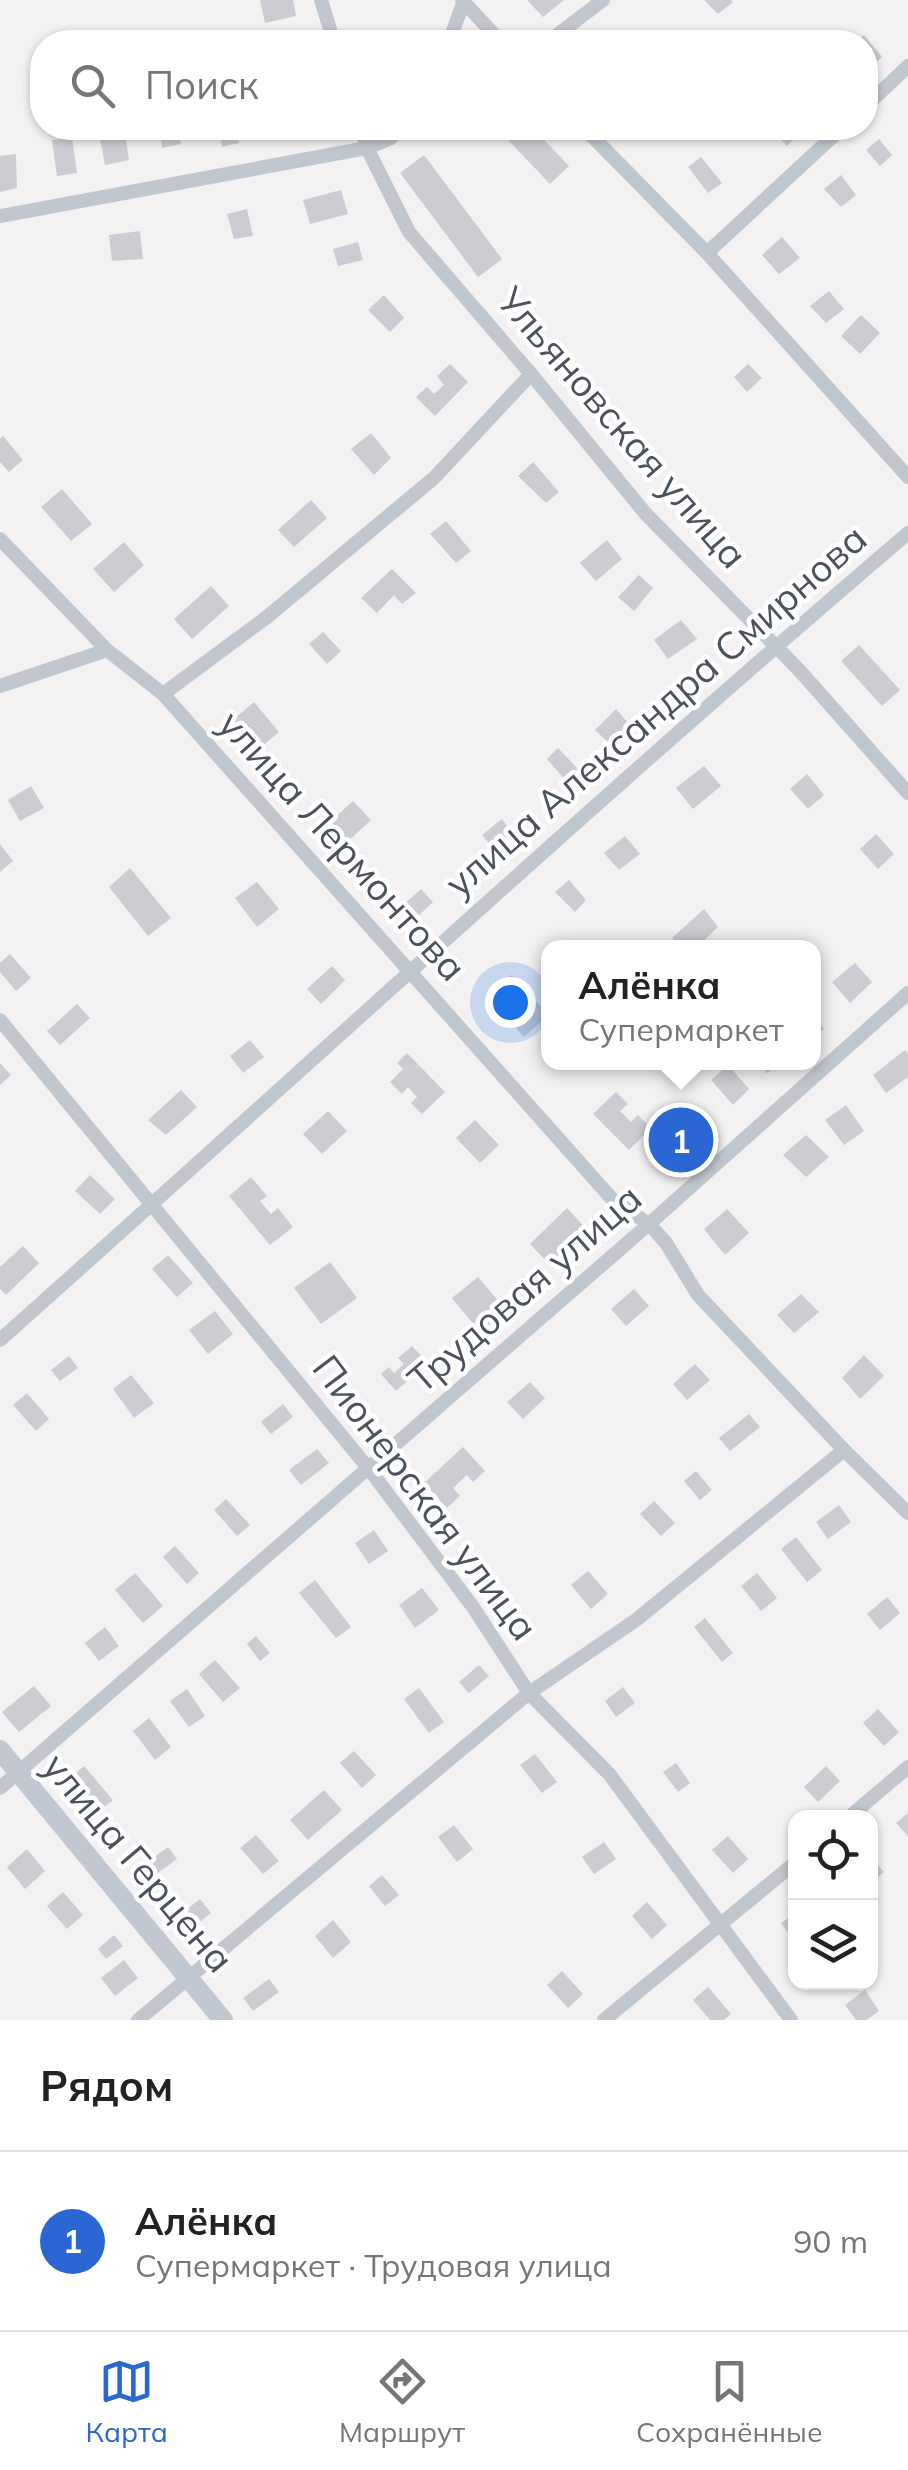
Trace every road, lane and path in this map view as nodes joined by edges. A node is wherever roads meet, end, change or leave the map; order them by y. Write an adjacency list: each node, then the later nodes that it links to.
1 (321, 0): 4 (street)
2 (603, 0): 7 (street)
3 (462, 2): 5 (street); 6 (street)
4 (330, 30)
5 (452, 30)
6 (489, 30)
7 (564, 30)
8 (908, 66): 9 (street)
9 (878, 95)
10 (365, 140): 14 (street, Ульяновская улица)
11 (386, 140): 14 (street)
12 (596, 140): 16 (street)
13 (829, 140): 16 (street)
14 (367, 148): 15 (street); 17 (street, Ульяновская улица)
15 (0, 216)
16 (707, 253): 18 (street)
17 (531, 374): 21 (street, Ульяновская улица); 24 (street)
18 (908, 477)
19 (908, 533): 21 (street, улица Александра Смирнова)
20 (0, 539): 22 (street, улица Лермонтова)
21 (776, 646): 25 (street, Ульяновская улица); 26 (street, улица Александра Смирнова)
22 (107, 650): 23 (street); 24 (street, улица Лермонтова)
23 (0, 686)
24 (163, 694): 26 (street, улица Лермонтова)
25 (908, 793)
26 (410, 971): 29 (street, улица Александра Смирнова); 30 (street, улица Лермонтова)
27 (908, 993): 30 (street, Трудовая улица)
28 (0, 1020): 29 (street, Пионерская улица)
29 (153, 1204): 31 (street, улица Александра Смирнова); 33 (street, Пионерская улица)
30 (649, 1224): 32 (street, улица Лермонтова); 33 (street, Трудовая улица)
31 (0, 1340)
32 (844, 1450): 34 (street, улица Лермонтова); 36 (street)
33 (369, 1469): 36 (street, Пионерская улица); 39 (street, Трудовая улица)
34 (902, 1496): 35 (street, улица Лермонтова)
35 (908, 1513)
36 (529, 1694): 43 (street, Пионерская улица); 44 (street)
37 (0, 1750): 39 (street, улица Герцена)
38 (908, 1767): 41 (street)
39 (19, 1773): 40 (street, Трудовая улица); 44 (street, улица Герцена)
40 (0, 1788)
41 (857, 1810)
42 (788, 1869): 43 (street)
43 (720, 1926): 47 (street); 48 (street, Пионерская улица)
44 (187, 1978): 45 (street); 46 (street, улица Герцена)
45 (138, 2020)
46 (223, 2020)
47 (604, 2020)
48 (790, 2020)

